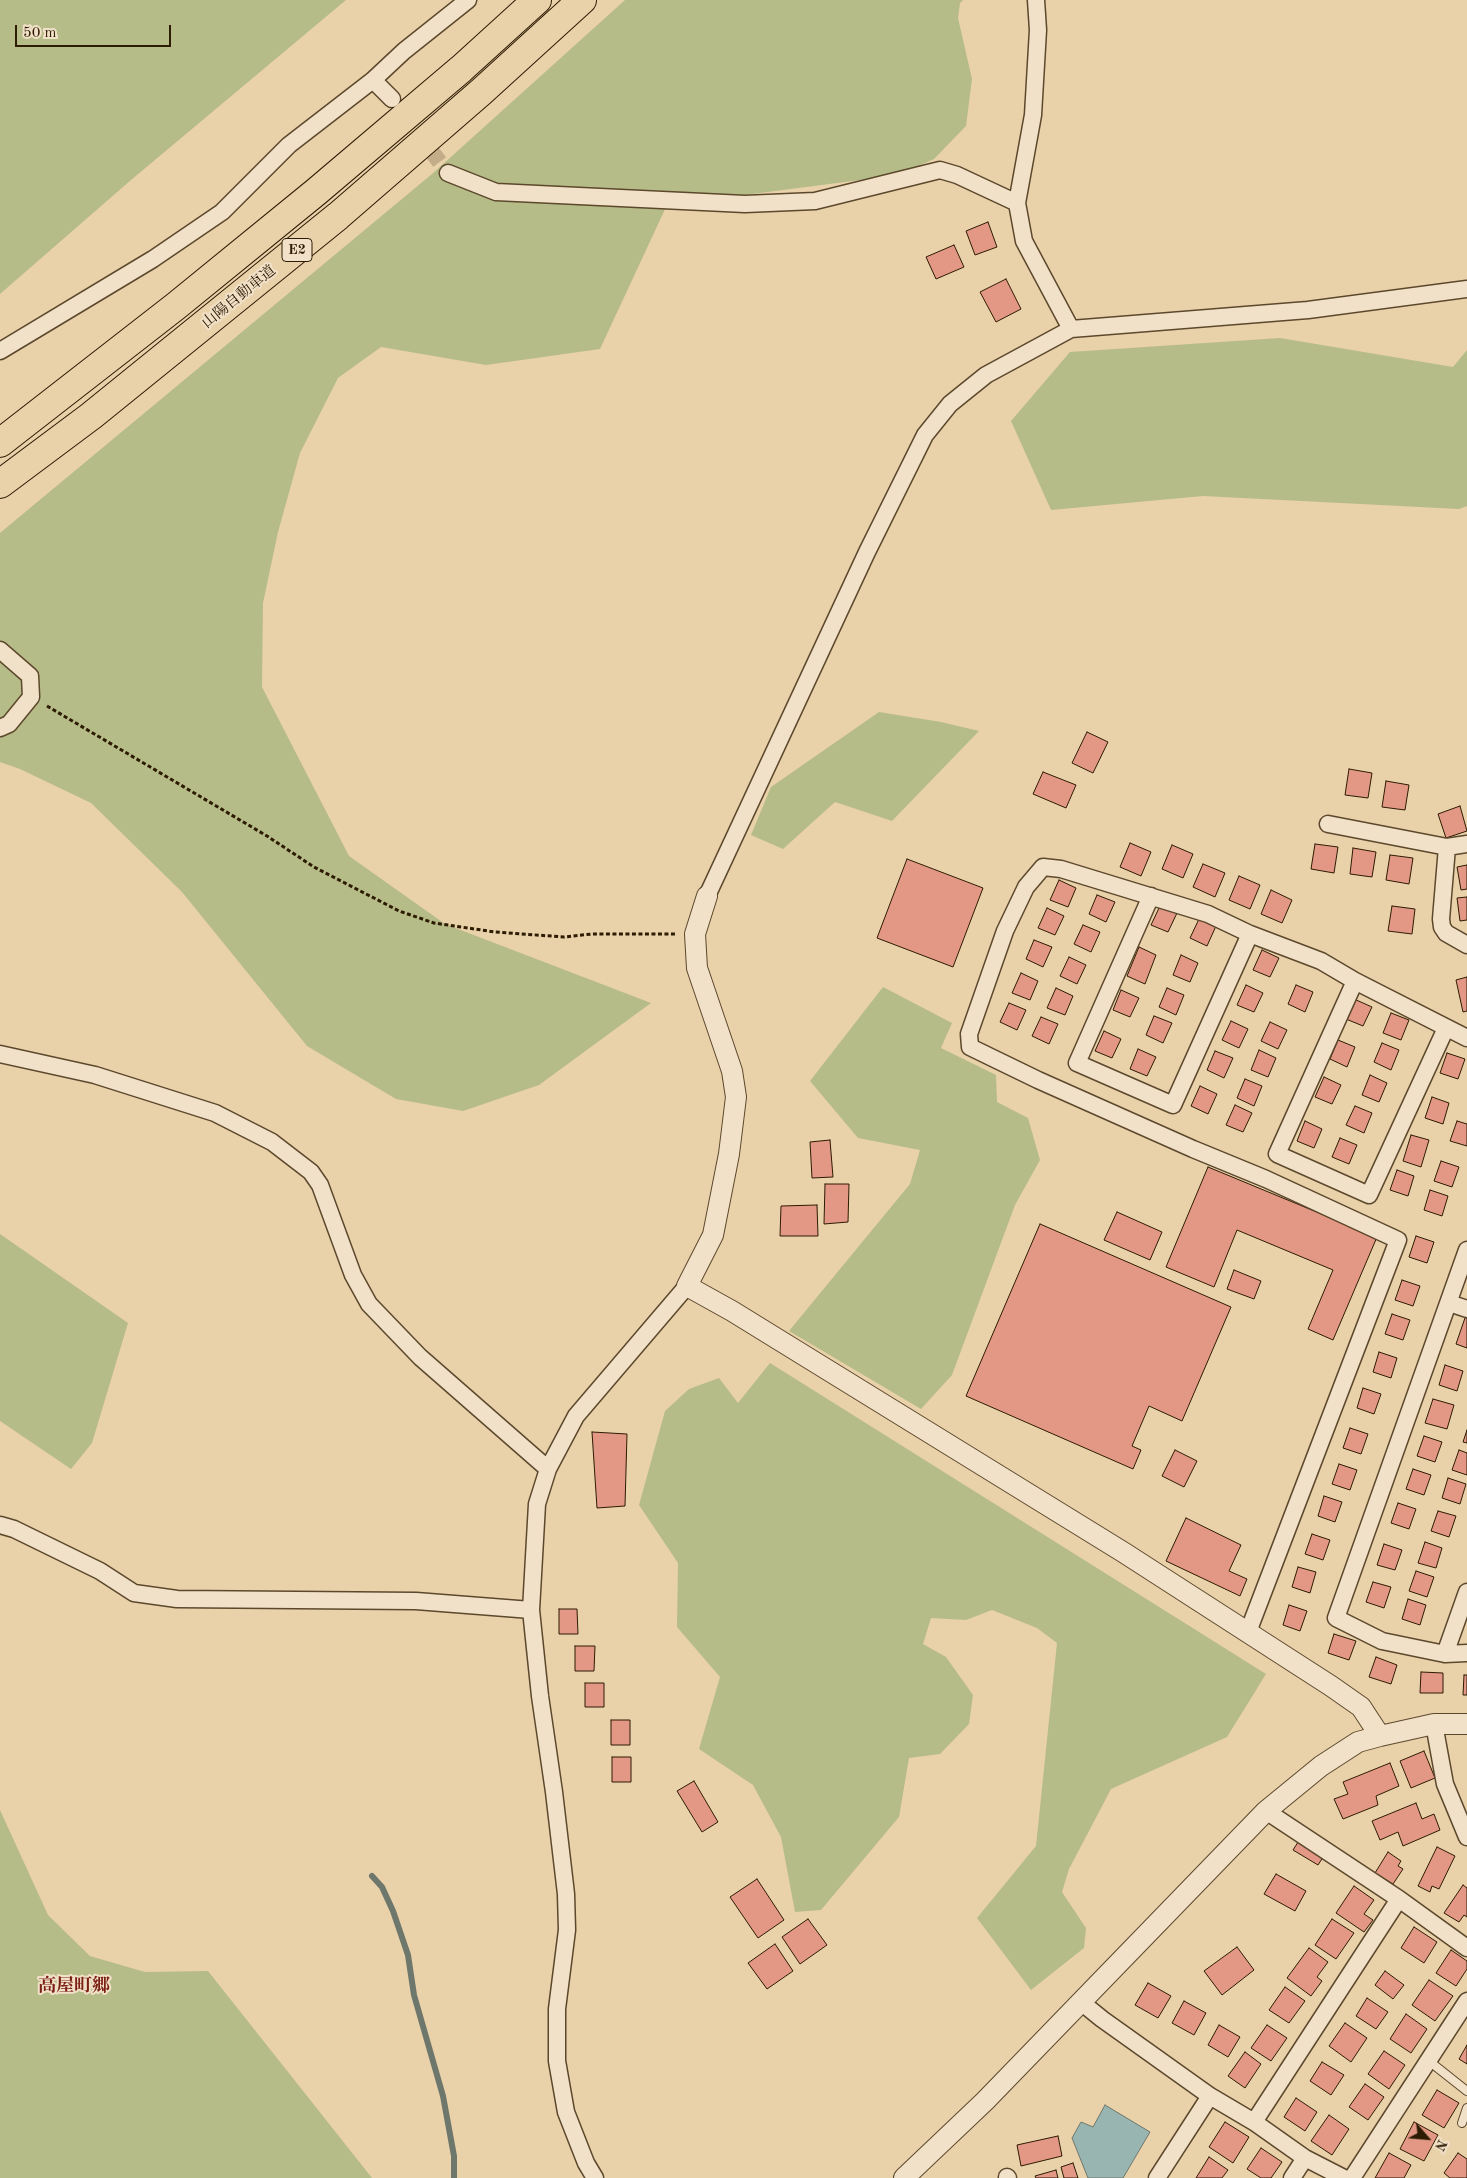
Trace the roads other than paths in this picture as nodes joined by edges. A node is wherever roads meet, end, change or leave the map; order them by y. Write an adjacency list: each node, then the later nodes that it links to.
1 (468, 0): 5 (street)
2 (537, 0): 12 (highway, E2)
3 (582, 0): 13 (highway, 山陽自動車道 / E2)
4 (1036, 0): 8 (street)
5 (374, 80): 6 (street); 11 (street)
6 (392, 99)
7 (448, 173): 8 (street)
8 (1017, 203): 10 (street)
9 (1467, 289): 10 (street)
10 (1071, 329): 19 (street)
11 (0, 351)
12 (0, 443)
13 (0, 484)
14 (0, 650): 15 (street)
15 (0, 728)
16 (1328, 824): 18 (street)
17 (1467, 844): 18 (street)
18 (1447, 847): 22 (street)
19 (707, 896): 28 (street)
20 (1151, 896): 21 (street); 21 (street); 35 (street)
21 (1250, 934): 23 (street)
22 (1467, 945)
23 (1355, 981): 24 (street); 24 (street)
24 (1446, 1028): 25 (street)
25 (1467, 1038)
26 (0, 1054): 31 (street)
27 (1467, 1250): 29 (street)
28 (687, 1286): 31 (street); 35 (street)
29 (1449, 1303): 30 (street); 37 (street)
30 (1467, 1309)
31 (548, 1469): 34 (street)
32 (0, 1525): 34 (street)
33 (1467, 1592): 37 (street)
34 (531, 1610): 54 (street)
35 (1248, 1632): 40 (street)
36 (1467, 1653): 37 (street)
37 (1446, 1654)
38 (1434, 1724): 39 (street); 40 (street); 42 (street)
39 (1467, 1724)
40 (1380, 1736): 41 (street)
41 (1266, 1811): 43 (street); 45 (street)
42 (1467, 1837)
43 (1399, 1899): 44 (street); 51 (street)
44 (1467, 1948)
45 (1082, 2002): 49 (street); 55 (street)
46 (1467, 2002): 47 (street)
47 (1429, 2060): 48 (lane); 59 (street)
48 (1467, 2091)
49 (1210, 2096): 51 (street); 56 (street)
50 (1467, 2108): 52 (lane)
51 (1254, 2122): 53 (street)
52 (1462, 2123)
53 (1305, 2158): 57 (street); 58 (street)
54 (594, 2178)
55 (904, 2178)
56 (1157, 2178)
57 (1292, 2178)
58 (1344, 2178)
59 (1352, 2178)

